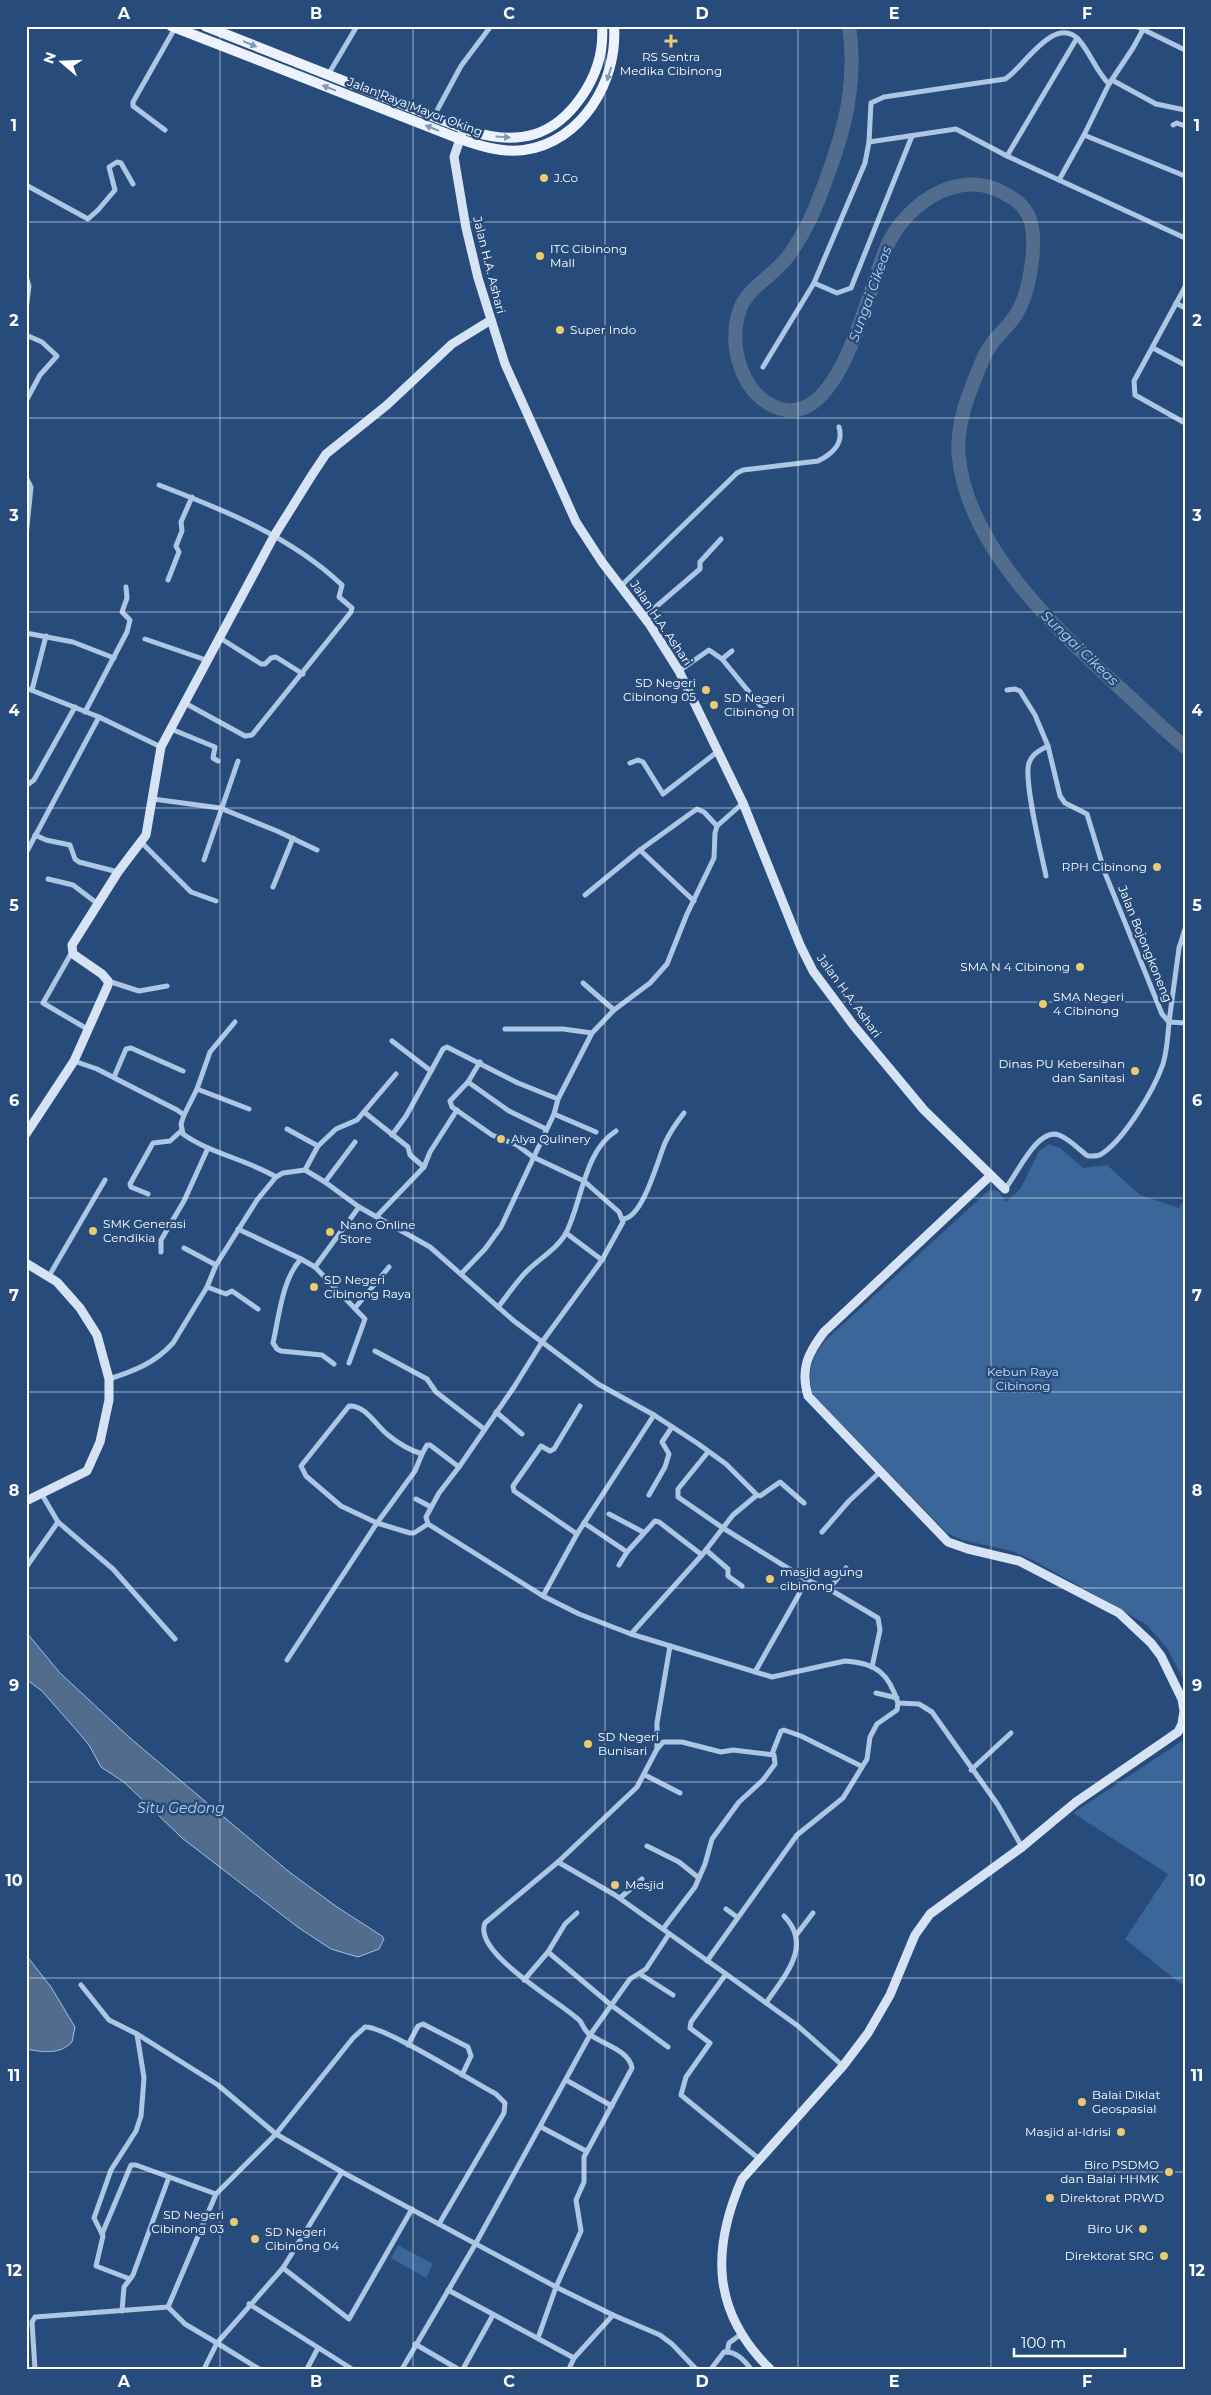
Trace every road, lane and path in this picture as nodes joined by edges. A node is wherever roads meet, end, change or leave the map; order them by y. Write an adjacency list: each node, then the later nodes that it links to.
1 (205, 26): 11 (main road, Jalan Raya Mayor Oking, one-way to 11)
2 (357, 26): 12 (street)
3 (491, 26): 16 (street)
4 (602, 26): 19 (main road, Jalan Raya Mayor Oking, one-way to 4)
5 (614, 26): 23 (main road, Jalan Raya Mayor Oking, one-way to 23)
6 (1136, 26): 8 (street)
7 (173, 27): 13 (main road, Jalan Raya Mayor Oking); 20 (street)
8 (1144, 28): 10 (street); 14 (street)
9 (1077, 38): 14 (street); 24 (street); 25 (street)
10 (1185, 50)
11 (305, 66): 12 (main road, Jalan Raya Mayor Oking); 13 (main road)
12 (328, 75): 16 (main road, Jalan Raya Mayor Oking)
13 (301, 77): 23 (main road, Jalan Raya Mayor Oking, one-way to 13)
14 (1110, 82): 15 (street); 21 (street)
15 (1185, 110)
16 (434, 116): 19 (main road, Jalan Raya Mayor Oking)
17 (1173, 125): 18 (street)
18 (1185, 126)
19 (464, 128): 23 (street, Jalan H.A. Ashari)
20 (165, 130)
21 (1084, 135): 26 (street); 27 (street)
22 (912, 136): 24 (street); 25 (street); 32 (street)
23 (460, 140): 38 (street, Jalan H.A. Ashari)
24 (869, 142): 32 (street)
25 (1007, 156): 27 (street)
26 (1185, 176)
27 (1059, 180): 30 (street)
28 (133, 184): 29 (street)
29 (26, 185)
30 (1185, 238)
31 (26, 276): 33 (street)
32 (814, 283): 42 (street)
33 (28, 286): 37 (street)
34 (1185, 287): 35 (street)
35 (1176, 303): 36 (street); 40 (street)
36 (1185, 308)
37 (26, 310)
38 (491, 320): 50 (street); 53 (street, Jalan H.A. Ashari)
39 (26, 335): 43 (street)
40 (1153, 348): 41 (street); 44 (street)
41 (1185, 365)
42 (763, 367)
43 (26, 401)
44 (1185, 423)
45 (839, 426): 53 (street)
46 (26, 476): 49 (street)
47 (159, 485): 48 (street)
48 (192, 498): 50 (street); 52 (street)
49 (26, 536)
50 (274, 536): 58 (street); 65 (street)
51 (721, 539): 55 (street)
52 (168, 580)
53 (621, 586): 55 (street, Jalan H.A. Ashari)
54 (126, 587): 61 (street)
55 (644, 617): 64 (street, Jalan H.A. Ashari)
56 (26, 633): 57 (street)
57 (46, 636): 61 (street); 66 (street)
58 (220, 638): 63 (street); 65 (street)
59 (144, 639): 63 (street)
60 (732, 651): 62 (street)
61 (114, 658): 71 (street)
62 (722, 659): 64 (street); 70 (street)
63 (206, 660): 68 (street)
64 (679, 671): 76 (street, Jalan H.A. Ashari)
65 (303, 674): 68 (street)
66 (29, 689): 69 (street)
67 (1007, 690): 74 (street, Jalan Bojongkoneng)
68 (183, 702): 73 (street)
69 (75, 707): 71 (street); 80 (street)
70 (764, 709)
71 (85, 712): 72 (street)
72 (98, 718): 75 (street); 85 (street)
73 (171, 729): 75 (street); 77 (street)
74 (1048, 746): 93 (street); 107 (street, Jalan Bojongkoneng)
75 (161, 747): 81 (street)
76 (717, 752): 79 (street); 82 (street, Jalan H.A. Ashari)
77 (218, 761)
78 (238, 761): 83 (street)
79 (630, 763)
80 (26, 786)
81 (153, 800): 83 (street); 87 (street)
82 (742, 803): 84 (street); 141 (street, Jalan H.A. Ashari)
83 (220, 808): 86 (street); 91 (street)
84 (717, 826): 89 (street); 97 (street)
85 (35, 835): 90 (street); 92 (street)
86 (292, 838): 88 (street); 95 (street)
87 (141, 842): 92 (street); 98 (street)
88 (317, 850)
89 (640, 850): 96 (street); 97 (street)
90 (26, 853)
91 (204, 860)
92 (118, 872): 99 (street)
93 (1046, 876)
94 (48, 879): 99 (street)
95 (273, 887)
96 (585, 895)
97 (694, 901): 105 (street)
98 (216, 902)
99 (98, 904): 101 (street)
100 (1185, 929): 107 (street)
101 (72, 952): 102 (street); 110 (street)
102 (108, 981): 104 (street); 110 (street)
103 (584, 983): 105 (street)
104 (167, 986)
105 (614, 1010): 111 (street)
106 (235, 1022): 120 (street)
107 (1169, 1022): 108 (street); 146 (street)
108 (1185, 1023)
109 (505, 1029): 111 (street)
110 (89, 1030): 113 (street)
111 (592, 1033): 121 (street)
112 (392, 1041): 116 (street)
113 (74, 1061): 118 (street); 128 (street)
114 (480, 1062): 116 (street); 119 (street); 121 (street)
115 (182, 1071): 118 (street)
116 (431, 1071): 134 (street)
117 (396, 1074): 124 (street)
118 (114, 1077): 127 (street)
119 (468, 1082): 123 (street); 130 (street)
120 (197, 1089): 122 (street); 127 (street)
121 (558, 1099): 126 (street)
122 (249, 1108)
123 (457, 1110): 138 (street); 139 (street)
124 (364, 1112): 134 (street); 136 (street)
125 (684, 1113): 150 (street)
126 (554, 1114): 130 (street); 133 (street)
127 (184, 1115): 131 (street)
128 (28, 1128)
129 (287, 1129): 136 (street)
130 (546, 1130): 138 (street)
131 (181, 1131): 137 (street); 147 (street)
132 (616, 1131): 144 (street)
133 (596, 1132)
134 (392, 1135): 139 (street)
135 (355, 1142): 145 (street)
136 (318, 1146): 140 (street)
137 (208, 1148): 142 (street); 154 (street)
138 (534, 1157): 144 (street); 161 (street)
139 (424, 1167): 149 (street)
140 (305, 1170): 142 (street); 145 (street)
141 (990, 1176): 146 (street, Jalan H.A. Ashari); 181 (street)
142 (276, 1177): 151 (street)
143 (105, 1180): 162 (street)
144 (584, 1181): 150 (street); 152 (street)
145 (325, 1182): 148 (street)
146 (1004, 1189)
147 (148, 1194)
148 (359, 1206): 149 (street); 159 (street)
149 (377, 1216): 161 (street)
150 (623, 1219): 156 (street)
151 (238, 1229): 155 (street); 158 (street)
152 (566, 1233): 156 (street); 164 (street)
153 (184, 1248): 158 (street)
154 (161, 1252)
155 (301, 1259): 159 (street); 170 (street)
156 (602, 1260): 167 (street)
157 (26, 1263): 162 (street)
158 (216, 1266): 163 (street)
159 (315, 1267): 165 (street)
160 (389, 1267): 165 (street)
161 (461, 1274): 164 (street)
162 (49, 1276): 171 (street)
163 (207, 1286): 166 (street); 171 (street)
164 (498, 1307): 167 (street)
165 (354, 1308): 169 (street)
166 (258, 1309)
167 (542, 1342): 173 (street); 174 (street)
168 (376, 1351): 176 (street)
169 (348, 1362)
170 (334, 1364)
171 (109, 1379): 182 (street)
172 (580, 1406): 197 (street)
173 (496, 1412): 176 (street); 177 (street)
174 (654, 1415): 175 (street); 192 (street)
175 (672, 1427): 178 (street); 183 (street)
176 (484, 1429): 180 (street)
177 (522, 1434)
178 (708, 1452): 184 (street); 194 (street)
179 (422, 1454): 180 (street); 191 (street); 191 (street)
180 (459, 1467): 188 (street)
181 (881, 1471): 196 (street); 224 (street)
182 (41, 1492): 186 (street); 190 (street)
183 (649, 1495)
184 (757, 1495): 187 (street); 194 (street)
185 (416, 1499): 188 (street)
186 (26, 1501)
187 (804, 1503)
188 (431, 1507): 193 (street)
189 (609, 1514): 195 (street)
190 (58, 1522): 202 (street); 209 (street)
191 (377, 1523): 193 (street); 211 (street)
192 (584, 1523): 197 (street); 199 (street)
193 (428, 1524): 207 (street)
194 (723, 1528): 198 (street); 204 (street)
195 (643, 1532): 199 (street); 200 (street)
196 (822, 1532)
197 (577, 1534): 207 (street)
198 (706, 1550): 200 (street); 205 (street)
199 (627, 1552): 201 (street)
200 (702, 1555): 208 (street)
201 (619, 1565)
202 (27, 1566)
203 (846, 1568): 206 (street)
204 (807, 1580): 206 (street); 213 (street)
205 (742, 1586)
206 (829, 1589): 212 (street)
207 (543, 1596): 208 (street)
208 (631, 1634): 210 (street)
209 (175, 1639)
210 (670, 1646): 213 (street); 217 (street)
211 (287, 1660)
212 (872, 1667): 213 (street); 215 (street)
213 (755, 1672)
214 (876, 1693): 215 (street)
215 (898, 1700): 219 (street); 220 (street)
216 (1011, 1734): 220 (street)
217 (657, 1749): 218 (street); 221 (street)
218 (772, 1754): 219 (street); 226 (street)
219 (861, 1766): 233 (street)
220 (971, 1770): 224 (street)
221 (645, 1775): 222 (street); 225 (street)
222 (680, 1793)
223 (647, 1846): 226 (street)
224 (1022, 1847): 250 (street)
225 (558, 1862): 228 (street); 241 (street)
226 (699, 1878): 234 (street)
227 (642, 1879): 228 (street)
228 (620, 1898): 234 (street)
229 (726, 1909): 233 (street)
230 (577, 1913): 237 (street)
231 (812, 1913): 236 (street)
232 (784, 1916): 236 (street)
233 (738, 1917): 238 (street)
234 (663, 1929): 235 (street)
235 (669, 1934): 238 (street); 239 (street)
236 (797, 1934): 244 (street)
237 (548, 1952): 241 (street); 245 (street)
238 (708, 1961): 240 (street)
239 (640, 1974): 243 (street); 245 (street)
240 (726, 1974): 244 (street); 257 (street)
241 (524, 1980): 247 (street)
242 (81, 1985): 246 (street)
243 (673, 1995)
244 (766, 2003): 250 (street)
245 (610, 2005): 247 (street); 249 (street)
246 (137, 2034): 255 (street); 263 (street)
247 (590, 2035): 252 (street); 253 (street)
248 (408, 2045): 251 (street); 251 (street); 255 (street)
249 (668, 2047)
250 (843, 2066): 257 (street)
251 (462, 2075): 262 (street)
252 (566, 2080): 253 (street); 254 (street)
253 (612, 2106): 256 (street)
254 (541, 2127): 256 (street); 264 (street)
255 (276, 2134): 258 (street); 260 (street)
256 (586, 2152): 267 (street)
257 (758, 2158): 274 (street)
258 (342, 2172): 261 (street); 265 (street)
259 (169, 2177): 260 (street); 263 (street); 266 (street)
260 (216, 2194): 270 (street)
261 (412, 2210): 262 (street); 265 (street)
262 (439, 2224): 264 (street)
263 (102, 2234): 266 (street)
264 (476, 2243): 267 (street); 268 (street)
265 (283, 2268): 269 (street)
266 (130, 2278): 271 (street)
267 (556, 2287): 273 (street); 275 (street)
268 (448, 2290): 272 (street); 277 (street)
269 (249, 2304): 276 (street); 278 (street)
270 (168, 2307): 271 (street); 276 (street)
271 (122, 2311): 281 (street)
272 (493, 2315): 275 (street); 288 (street)
273 (613, 2315): 280 (street); 290 (street)
274 (740, 2335): 279 (street); 293 (street)
275 (538, 2338): 280 (street)
276 (217, 2342): 282 (street); 283 (street)
277 (415, 2344): 286 (street); 287 (street)
278 (318, 2348): 284 (street); 285 (street)
279 (727, 2352): 291 (street); 292 (street)
280 (574, 2358): 289 (street)
281 (35, 2369)
282 (204, 2369)
283 (259, 2369)
284 (307, 2369)
285 (352, 2369)
286 (402, 2369)
287 (458, 2369)
288 (463, 2369)
289 (569, 2369)
290 (696, 2369)
291 (712, 2369)
292 (751, 2369)
293 (770, 2369)

